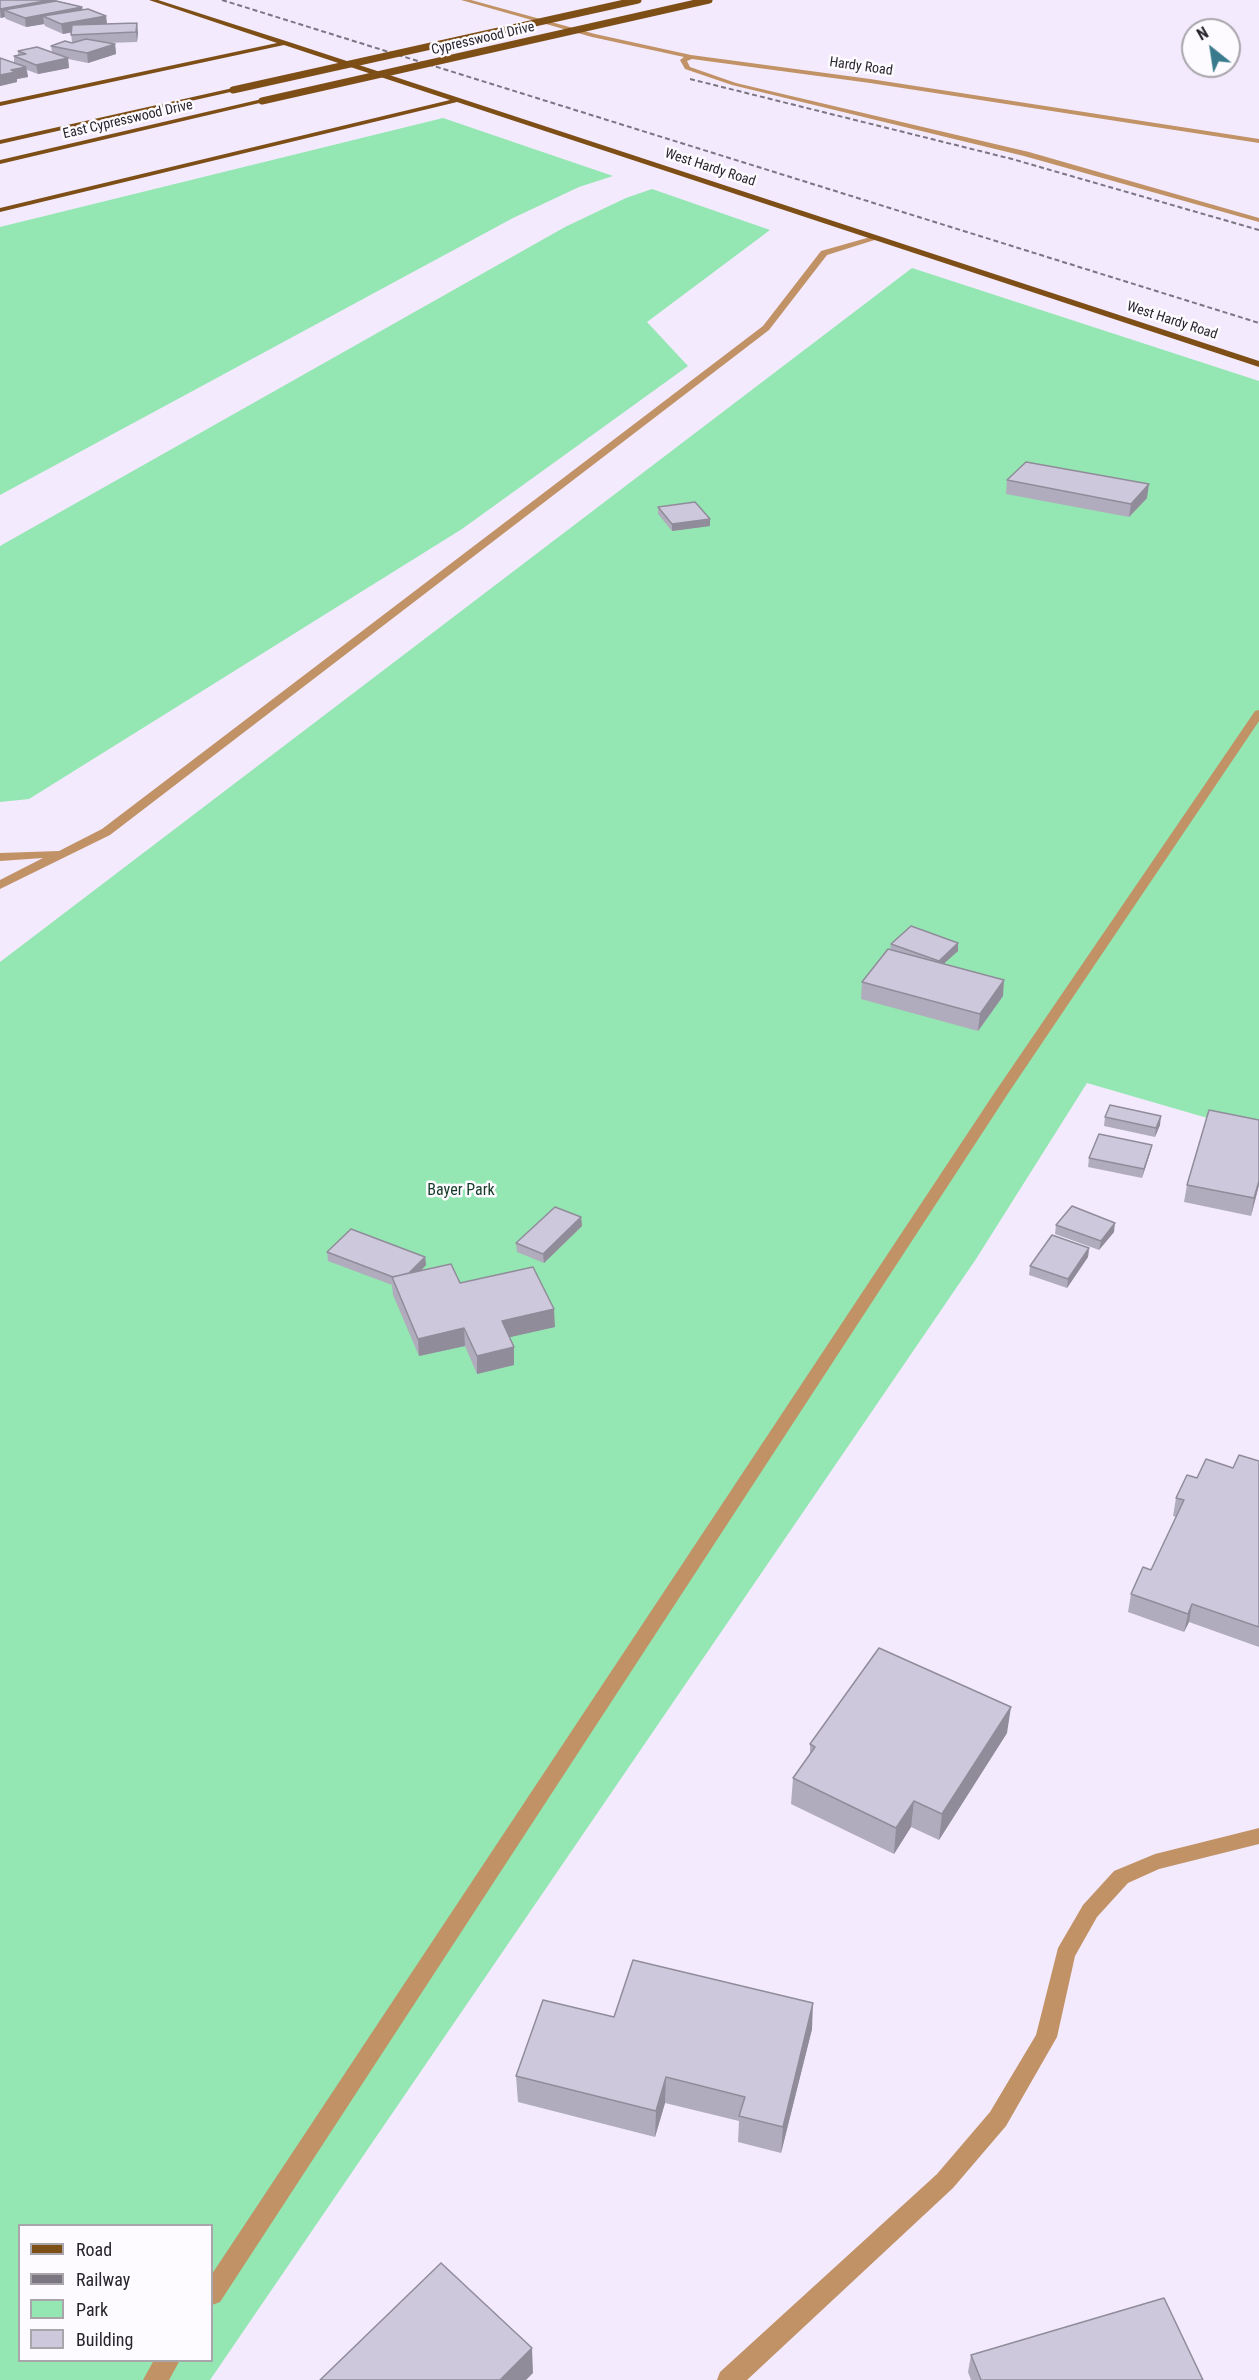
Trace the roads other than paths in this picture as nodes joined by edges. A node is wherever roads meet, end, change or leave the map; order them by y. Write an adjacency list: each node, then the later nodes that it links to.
1 (152, 0): 5 (main road, West Hardy Road)
2 (464, 0): 6 (street, Hardy Road)
3 (638, 0): 7 (main road, Cypresswood Drive, bridge)
4 (709, 0): 9 (main road, Cypresswood Drive, bridge)
5 (287, 43): 8 (main road, West Hardy Road); 10 (main road)
6 (691, 57): 11 (street, Hardy Road); 15 (street)
7 (233, 90): 12 (main road, East Cypresswood Drive)
8 (459, 100): 14 (main road); 16 (main road, West Hardy Road)
9 (262, 101): 13 (main road, East Cypresswood Drive)
10 (0, 104)
11 (1259, 141)
12 (0, 142)
13 (0, 162)
14 (0, 210)
15 (1259, 220)
16 (877, 238): 17 (main road, West Hardy Road); 19 (street)
17 (1259, 364)
18 (1259, 713): 23 (street)
19 (63, 854): 20 (street); 21 (street)
20 (0, 857)
21 (0, 885)
22 (1259, 1836): 26 (street)
23 (213, 2292)
24 (167, 2362): 25 (street)
25 (155, 2380)
26 (729, 2380)

